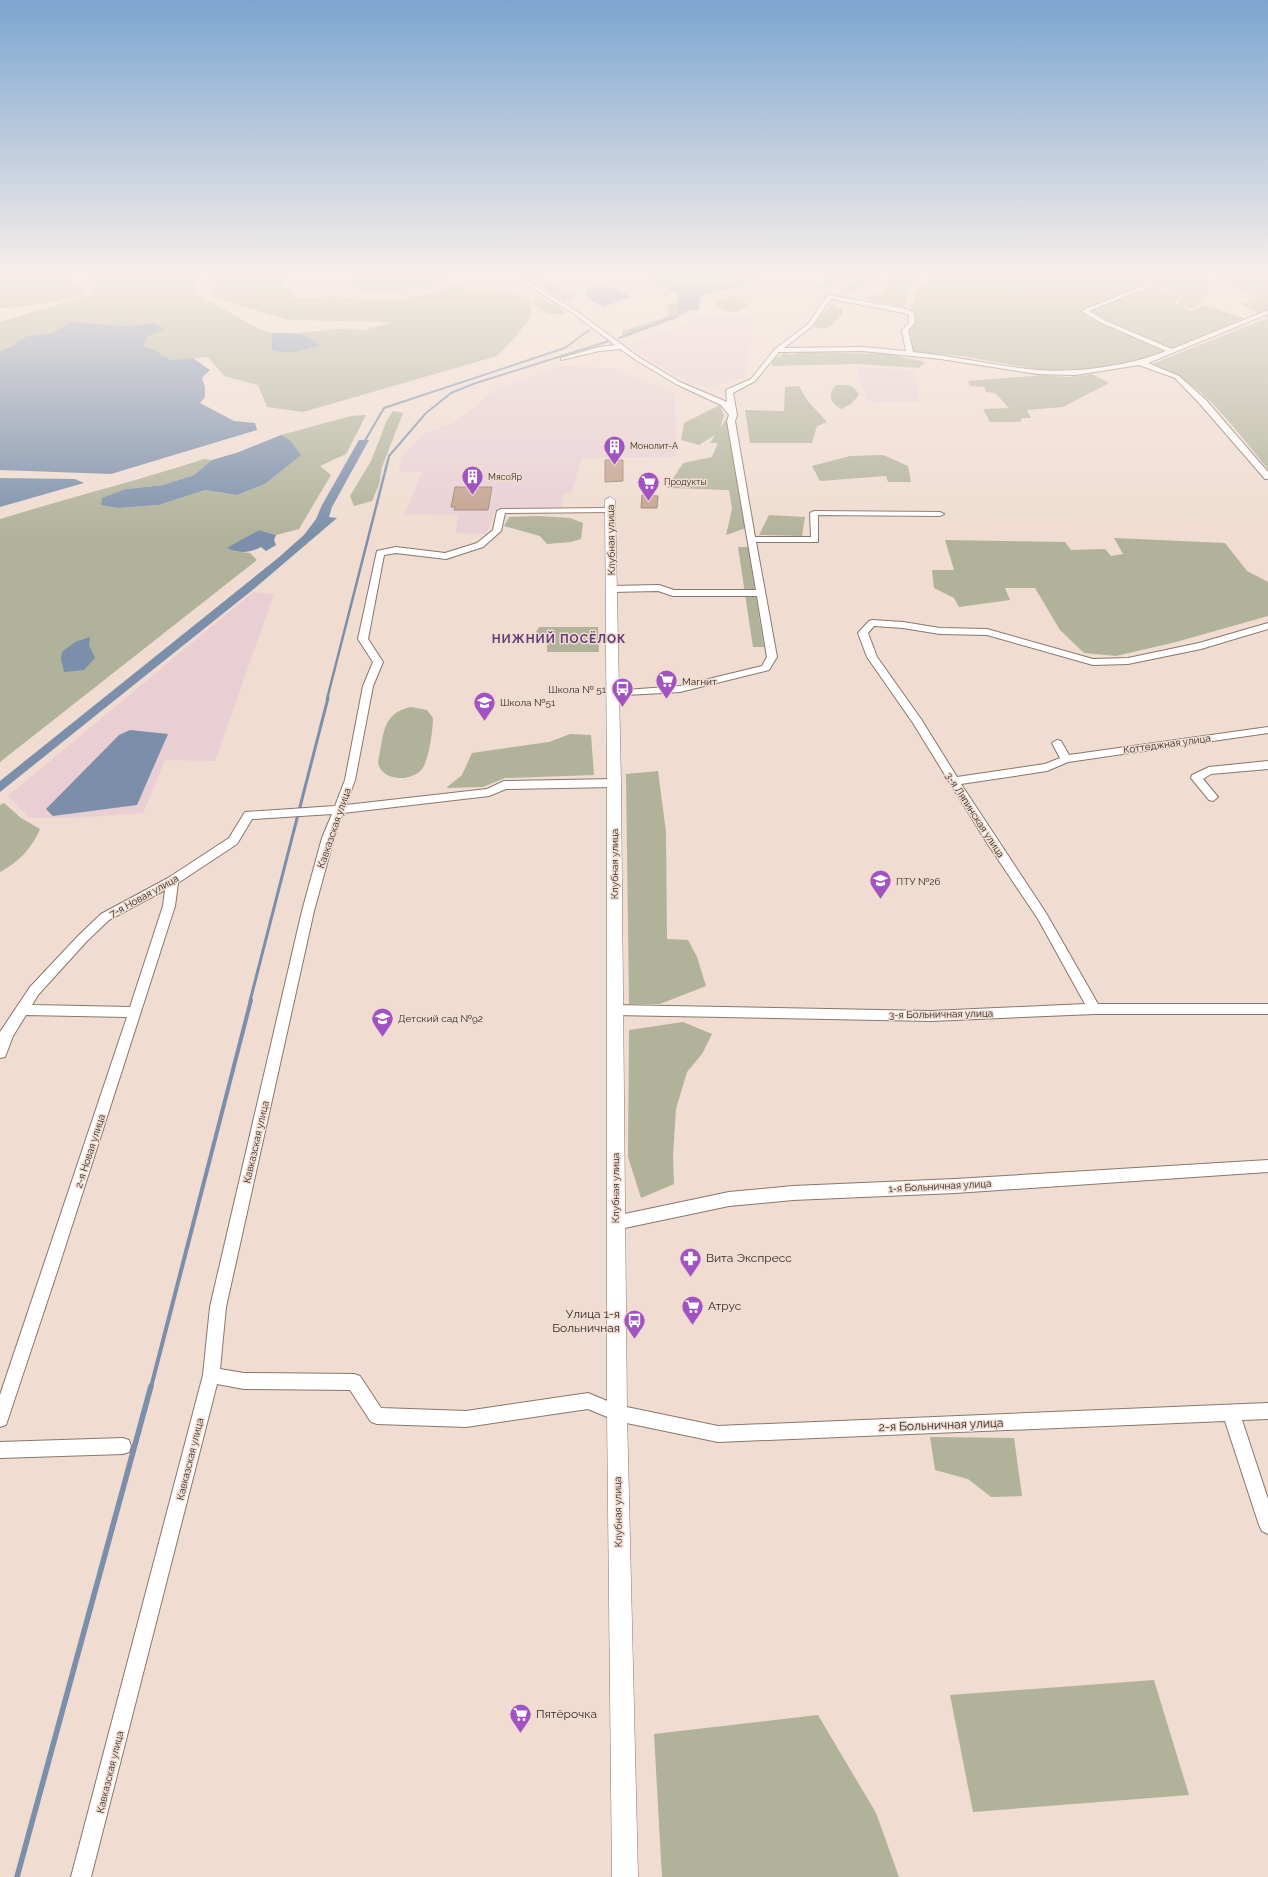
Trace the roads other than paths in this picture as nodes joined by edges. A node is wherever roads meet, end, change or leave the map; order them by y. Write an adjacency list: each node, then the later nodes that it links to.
1 (644, 362): 6 (street)
2 (767, 362): 6 (street)
3 (970, 362): 5 (street)
4 (1145, 362): 5 (street)
5 (1141, 363): 7 (street)
6 (732, 415): 10 (street)
7 (1268, 477)
8 (610, 505): 11 (street, Клубная улица); 22 (street, Кавказская улица)
9 (940, 514): 10 (street)
10 (752, 538): 12 (street)
11 (611, 589): 12 (street); 14 (street, Клубная улица)
12 (761, 593): 14 (street)
13 (1268, 626): 19 (street, 3-я Ляпинская улица)
14 (612, 694): 20 (street, Клубная улица)
15 (1268, 730): 17 (street, Коттеджная улица)
16 (1057, 742): 17 (street)
17 (1066, 759): 19 (street, Коттеджная улица)
18 (1268, 765): 21 (street)
19 (954, 781): 25 (street, 3-я Ляпинская улица)
20 (614, 783): 22 (street); 27 (street, Клубная улица)
21 (1212, 797)
22 (339, 810): 23 (street, 7-я Новая улица); 33 (street, Кавказская улица)
23 (172, 881): 26 (street, 7-я Новая улица); 28 (street, 2-я Новая улица)
24 (1268, 1008): 25 (street, 3-я Больничная улица)
25 (1094, 1009): 27 (street, 3-я Больничная улица)
26 (22, 1010): 28 (street); 29 (street, 7-я Новая улица)
27 (614, 1010): 32 (street, Клубная улица)
28 (135, 1012): 37 (street, 2-я Новая улица)
29 (4, 1037): 30 (street, 7-я Новая улица)
30 (0, 1053)
31 (1268, 1166): 32 (street, 1-я Больничная улица)
32 (615, 1223): 35 (street, Клубная улица)
33 (211, 1375): 35 (street, 2-я Больничная улица); 41 (street, Кавказская улица)
34 (1268, 1411): 36 (street, 2-я Больничная улица)
35 (617, 1413): 36 (street, 2-я Больничная улица); 42 (street, Клубная улица)
36 (1231, 1413): 40 (street)
37 (0, 1419)
38 (123, 1446): 39 (street)
39 (0, 1450)
40 (1268, 1525)
41 (82, 1877)
42 (625, 1877)

